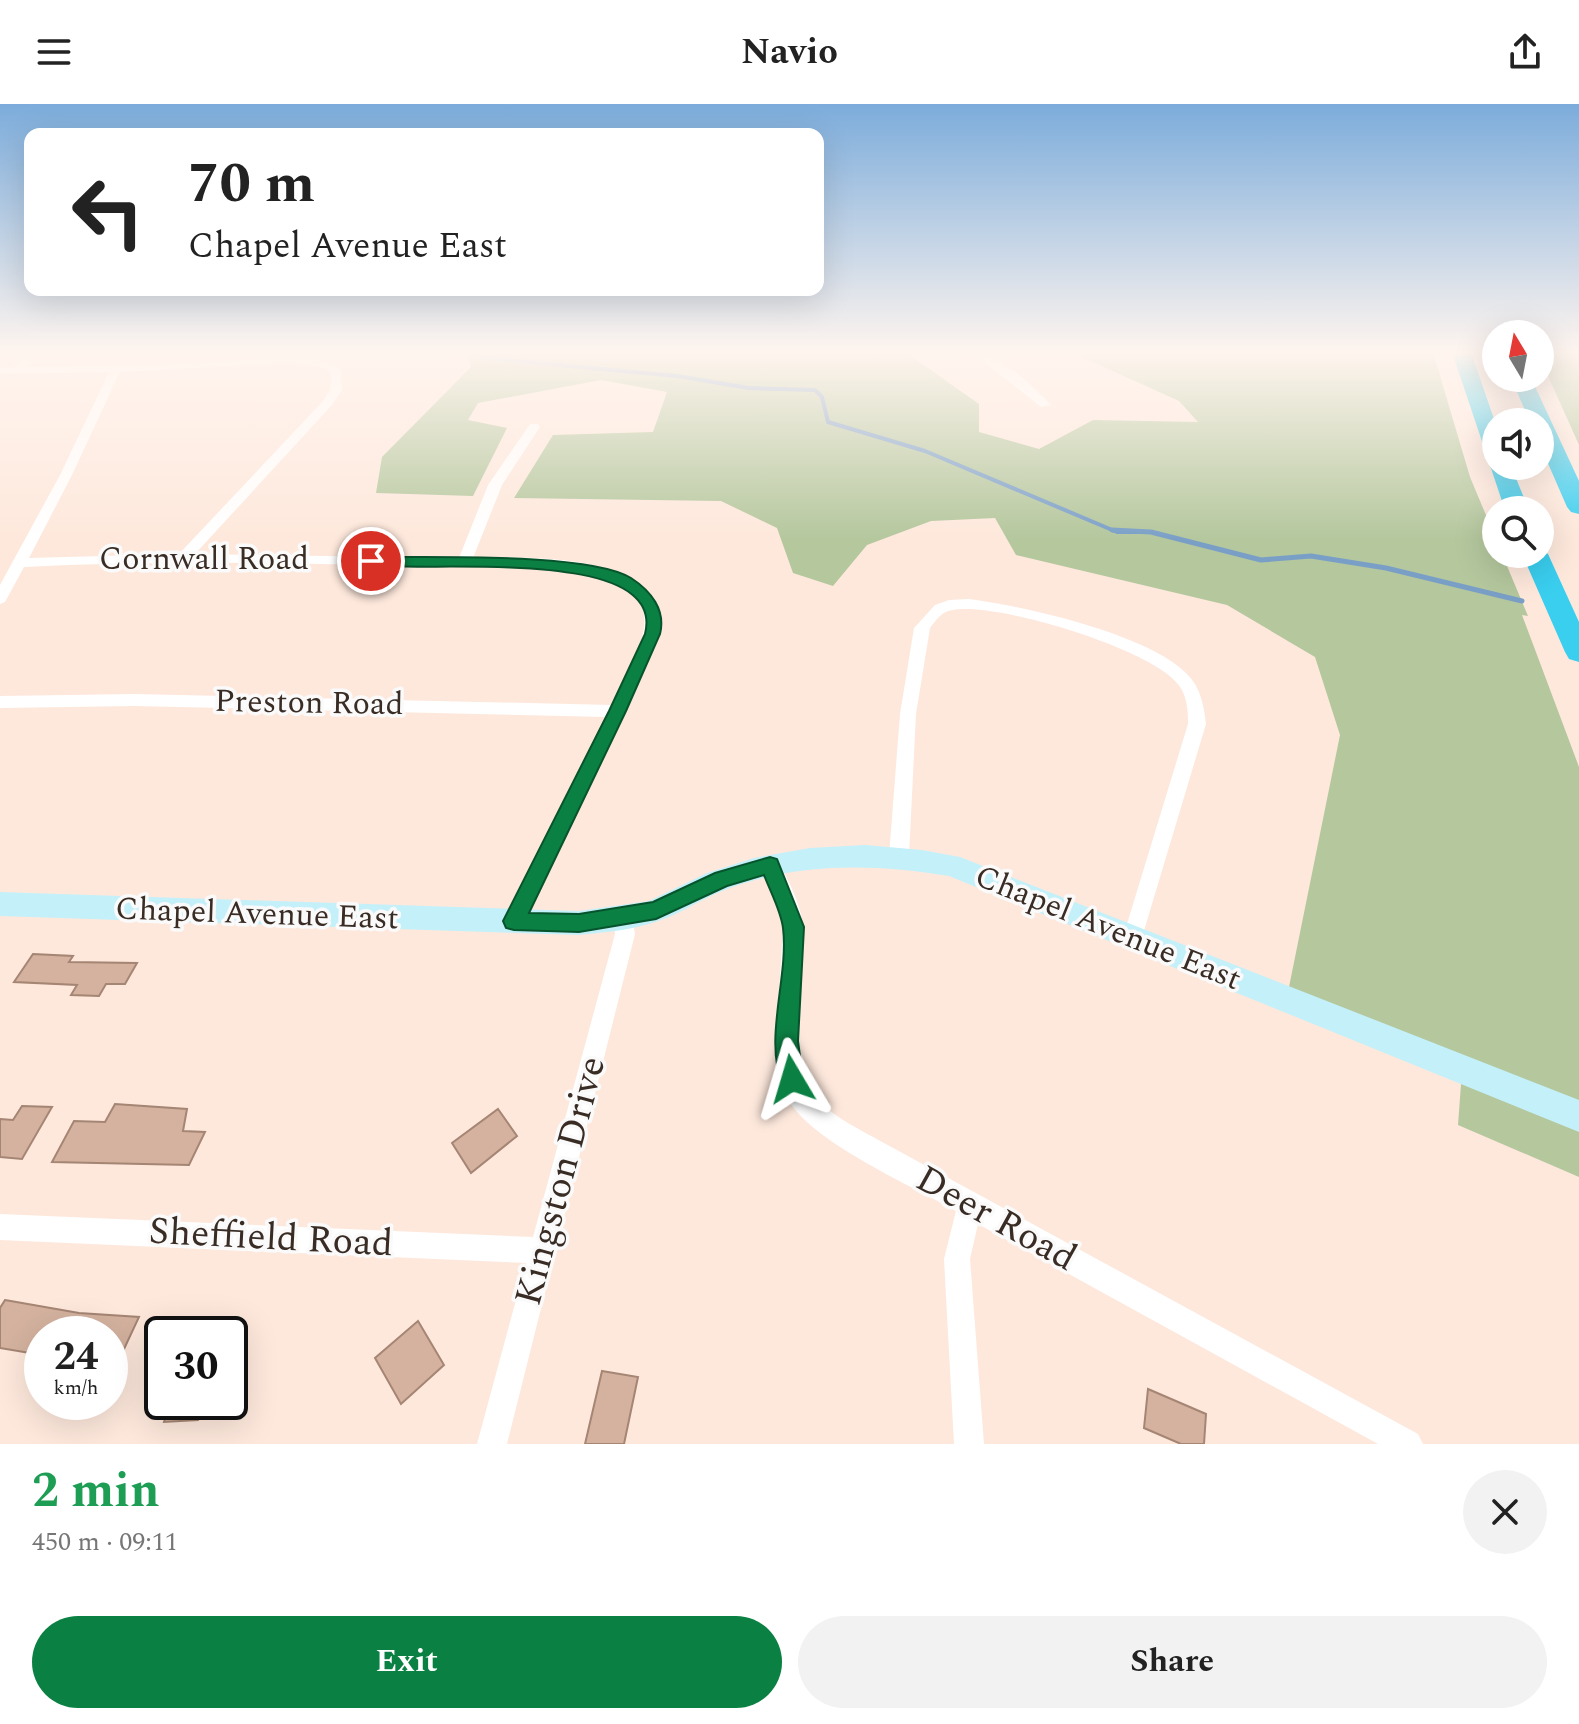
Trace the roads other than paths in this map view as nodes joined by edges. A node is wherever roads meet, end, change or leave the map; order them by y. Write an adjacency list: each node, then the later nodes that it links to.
1 (93, 415): 7 (street)
2 (317, 415): 6 (street)
3 (1537, 415): 5 (highway)
4 (534, 427): 8 (street)
5 (1579, 507)
6 (184, 557): 7 (street, Cornwall Road); 8 (street, Cornwall Road)
7 (20, 563): 10 (street)
8 (464, 563): 13 (street, Cornwall Road)
9 (1541, 568): 11 (highway)
10 (0, 599)
11 (1579, 652)
12 (0, 702): 13 (street, Preston Road)
13 (618, 711): 18 (street, Cornwall Road)
14 (899, 856): 15 (street, Chapel Avenue East); 19 (street, Chapel Avenue East); 19 (street)
15 (770, 865): 17 (street, Chapel Avenue East); 21 (street, Deer Road)
16 (0, 904): 18 (street, Chapel Avenue East)
17 (624, 917): 18 (street, Chapel Avenue East); 23 (street, Kingston Drive)
18 (514, 921)
19 (1133, 937): 20 (street, Chapel Avenue East)
20 (1579, 1116)
21 (970, 1206): 25 (street); 26 (street, Deer Road)
22 (0, 1227): 23 (street, Sheffield Road)
23 (542, 1251): 24 (street, Kingston Drive)
24 (492, 1444)
25 (969, 1444)
26 (1408, 1444)

